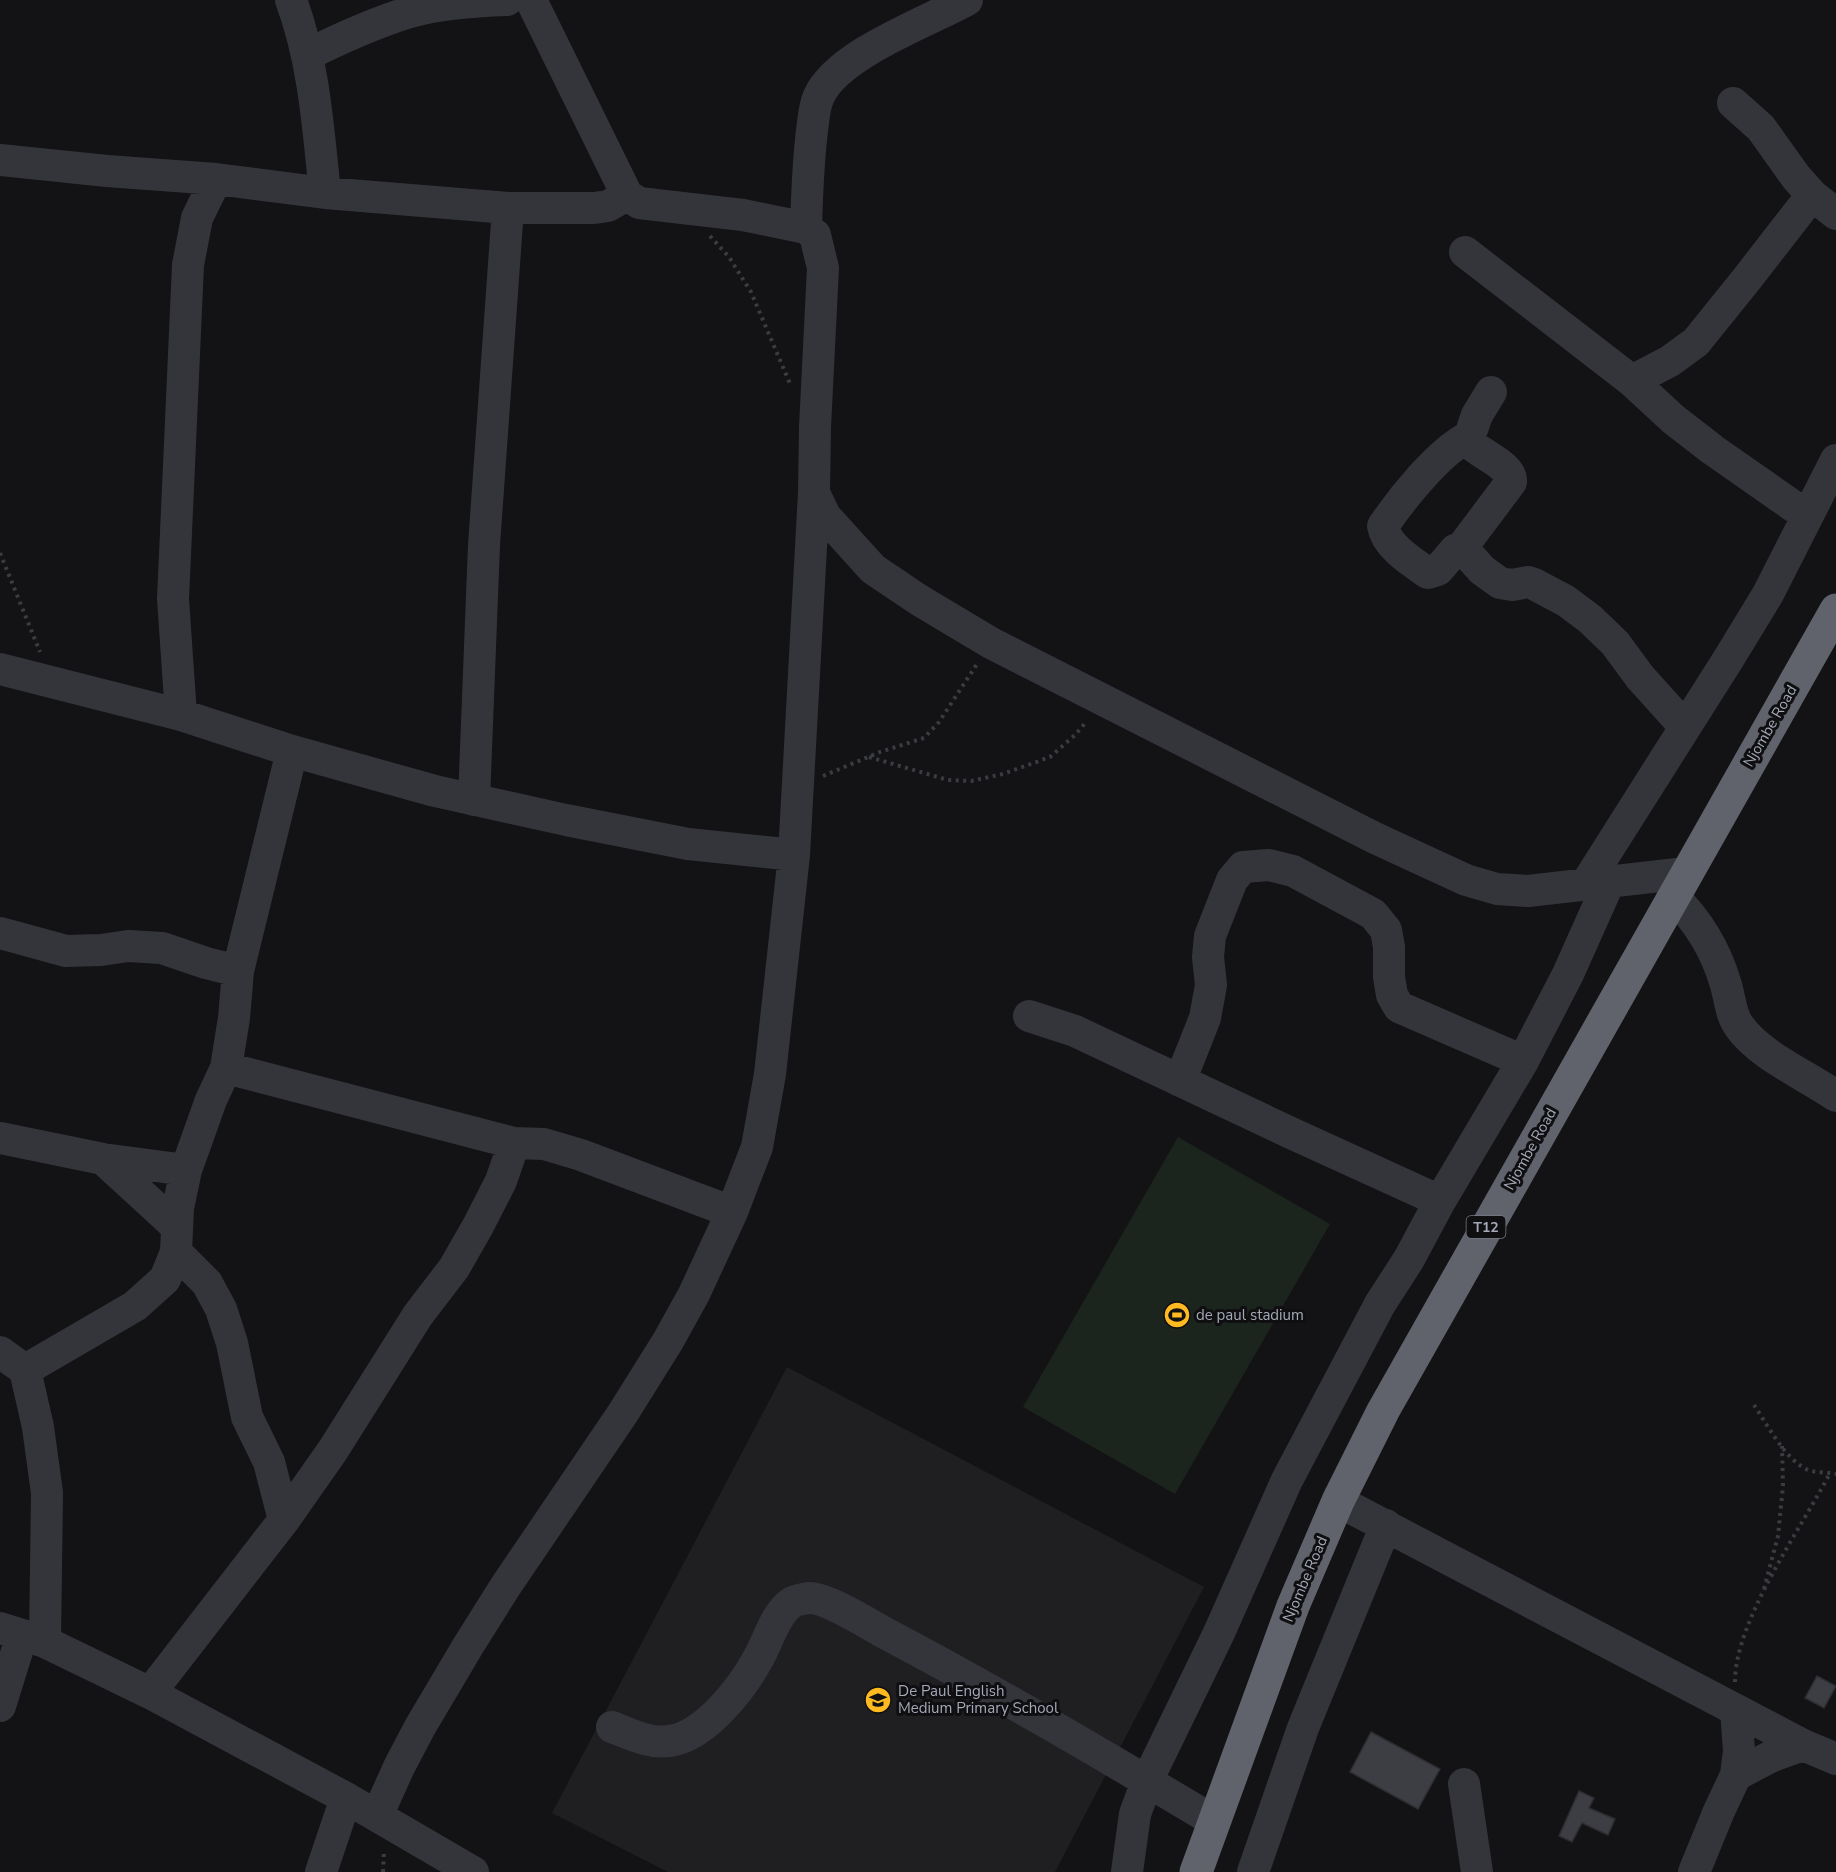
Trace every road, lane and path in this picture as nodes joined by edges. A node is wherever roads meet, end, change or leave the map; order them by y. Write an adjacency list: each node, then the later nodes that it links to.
1 (291, 0): 5 (street)
2 (507, 0): 5 (street)
3 (531, 0): 10 (street)
4 (967, 0): 15 (street)
5 (307, 55): 9 (street)
6 (1733, 103): 11 (street)
7 (0, 160): 8 (street)
8 (216, 178): 9 (street); 31 (street)
9 (325, 193): 12 (street)
10 (627, 195): 12 (street); 13 (street)
11 (1812, 195): 14 (street); 17 (street)
12 (508, 208): 36 (street)
13 (692, 211): 15 (street); 19 (path)
14 (1836, 214)
15 (806, 228): 22 (street)
16 (1465, 252): 17 (street)
17 (1632, 381): 23 (street)
18 (1491, 392): 20 (street)
19 (795, 393)
20 (1468, 437): 24 (street); 24 (street)
21 (1836, 460): 23 (street)
22 (814, 493): 27 (street); 35 (street)
23 (1806, 515): 32 (street)
24 (1460, 550): 32 (street)
25 (0, 553): 29 (path)
26 (1836, 610): 39 (highway, Njombe Road / T12)
27 (991, 644): 30 (street); 34 (path)
28 (0, 669): 29 (street)
29 (44, 680): 31 (street)
30 (1114, 706): 34 (path); 38 (street)
31 (180, 715): 33 (street)
32 (1685, 727): 38 (street)
33 (292, 751): 36 (street); 41 (street)
34 (869, 757): 35 (path)
35 (799, 789): 37 (street)
36 (474, 800): 37 (street)
37 (794, 855): 52 (street)
38 (1598, 882): 39 (street); 43 (street)
39 (1679, 885): 46 (street); 60 (highway, Njombe Road / T12)
40 (0, 933): 41 (street)
41 (238, 972): 44 (street)
42 (1029, 1016): 45 (street)
43 (1522, 1060): 45 (street); 51 (street)
44 (226, 1068): 48 (street); 50 (street)
45 (1180, 1081): 51 (street)
46 (1836, 1096)
47 (0, 1138): 49 (street)
48 (514, 1143): 52 (street); 61 (street)
49 (103, 1159): 50 (street); 53 (street)
50 (186, 1170): 53 (street)
51 (1440, 1201): 72 (street)
52 (732, 1212): 75 (street)
53 (177, 1240): 55 (street); 61 (street)
54 (0, 1352): 55 (street)
55 (25, 1370): 64 (street)
56 (1754, 1405): 57 (path)
57 (1782, 1446): 58 (path); 63 (path)
58 (1830, 1473): 59 (path); 63 (path)
59 (1836, 1474)
60 (1338, 1501): 62 (street); 76 (highway, Njombe Road / T12)
61 (284, 1520): 65 (street)
62 (1386, 1525): 67 (street); 81 (street)
63 (1762, 1596): 67 (path)
64 (22, 1635): 65 (street); 66 (street)
65 (150, 1693): 74 (street)
66 (0, 1706)
67 (1736, 1710): 69 (street); 71 (street)
68 (612, 1727): 72 (street)
69 (1803, 1745): 70 (street); 71 (street)
70 (1836, 1759)
71 (1736, 1775): 83 (street)
72 (1147, 1781): 76 (street); 79 (street)
73 (1464, 1784): 82 (street)
74 (346, 1798): 75 (street); 77 (street)
75 (377, 1816): 78 (street)
76 (1214, 1821): 80 (highway, Njombe Road / T12)
77 (321, 1872)
78 (473, 1872)
79 (1127, 1872)
80 (1196, 1872)
81 (1253, 1872)
82 (1477, 1872)
83 (1694, 1872)

